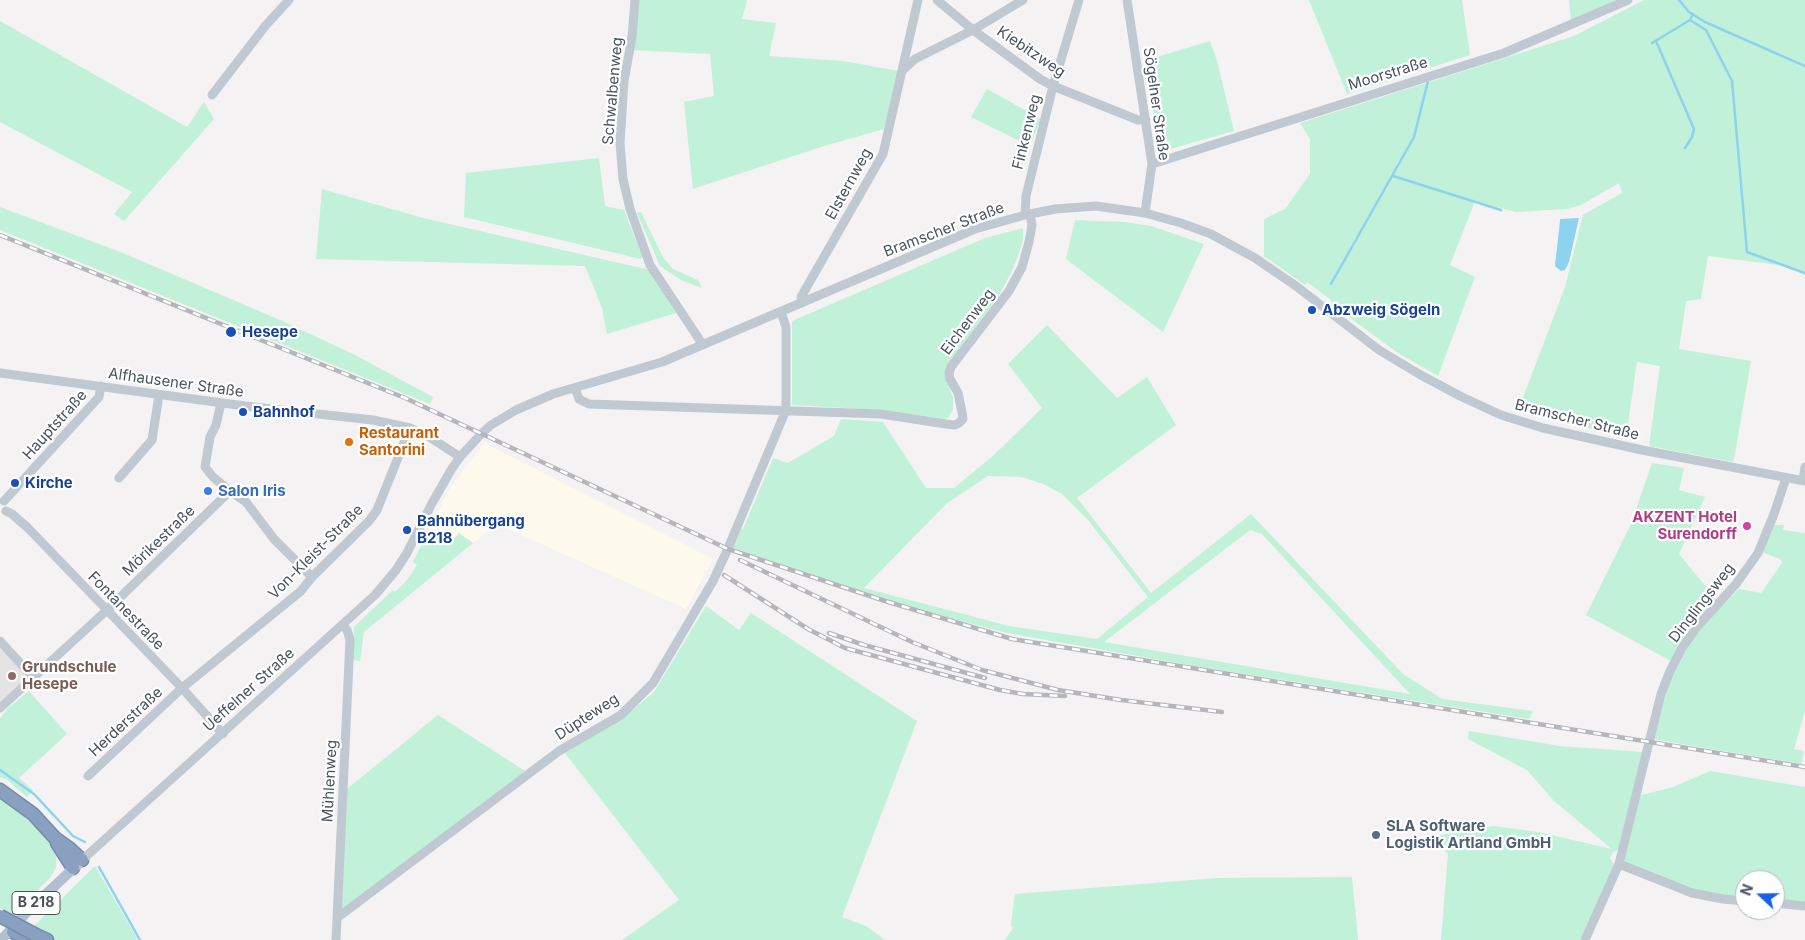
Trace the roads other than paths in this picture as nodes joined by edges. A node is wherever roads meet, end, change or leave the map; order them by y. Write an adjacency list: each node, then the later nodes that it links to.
1 (290, 0): 12 (street)
2 (635, 0): 19 (street, Schwalbenweg)
3 (918, 0): 10 (street, Elsternweg)
4 (937, 0): 9 (street, Kiebitzweg)
5 (1023, 0): 9 (street)
6 (1079, 0): 11 (street, Finkenweg)
7 (1127, 0): 13 (street, Sögelner Straße)
8 (1628, 0): 14 (street, Moorstraße)
9 (973, 30): 10 (street); 11 (street, Kiebitzweg)
10 (902, 72): 17 (street, Elsternweg)
11 (1053, 86): 13 (street, Kiebitzweg); 16 (street, Finkenweg)
12 (212, 94)
13 (1146, 120): 14 (street, Sögelner Straße)
14 (1152, 164): 15 (street, Sögelner Straße)
15 (1145, 212): 16 (street, Bramscher Straße); 31 (street, Bramscher Straße)
16 (1028, 214): 17 (street, Bramscher Straße); 25 (street, Eichenweg)
17 (802, 303): 18 (street, Bramscher Straße)
18 (781, 312): 19 (street, Bramscher Straße); 25 (street)
19 (703, 345): 22 (street, Bramscher Straße)
20 (0, 373): 21 (street, Alfhausener Straße)
21 (101, 386): 23 (street, Alfhausener Straße); 34 (street, Hauptstraße)
22 (575, 388): 25 (street, Eichenweg); 27 (street, Bramscher Straße)
23 (159, 394): 24 (street, Alfhausener Straße); 30 (street)
24 (221, 403): 26 (street, Alfhausener Straße); 33 (street)
25 (786, 410): 52 (street, Düpteweg)
26 (410, 428): 28 (street, Alfhausener Straße); 36 (street, Von-Kleist-Straße)
27 (482, 433): 28 (street, Ueffelner Straße)
28 (460, 457): 38 (street, Ueffelner Straße)
29 (1805, 467): 32 (street)
30 (119, 478)
31 (1786, 478): 32 (street, Bramscher Straße); 47 (street, Dinglingsweg)
32 (1804, 481)
33 (230, 491): 36 (street); 37 (street, Mörikestraße)
34 (2, 500): 35 (street)
35 (3, 514): 37 (street, Fontanestraße)
36 (312, 577): 41 (street, Von-Kleist-Straße)
37 (106, 610): 40 (street, Mörikestraße); 41 (street, Fontanestraße)
38 (343, 625): 43 (street, Ueffelner Straße); 52 (street, Mühlenweg)
39 (0, 642): 40 (street)
40 (33, 677): 42 (street, Mörikestraße)
41 (182, 688): 43 (street, Fontanestraße); 44 (street, Herderstraße)
42 (0, 708)
43 (223, 734): 46 (street, Ueffelner Straße)
44 (88, 776)
45 (0, 790): 46 (highway)
46 (78, 864): 55 (main road, Ueffelner Straße / B 218)
47 (1619, 864): 48 (street); 57 (street, Dinglingsweg)
48 (1735, 901)
49 (1785, 905): 50 (street)
50 (1805, 906)
51 (0, 916): 54 (highway, bridge)
52 (337, 918): 56 (street, Mühlenweg)
53 (0, 926): 54 (highway)
54 (37, 938)
55 (1, 940)
56 (336, 940)
57 (1585, 940)

